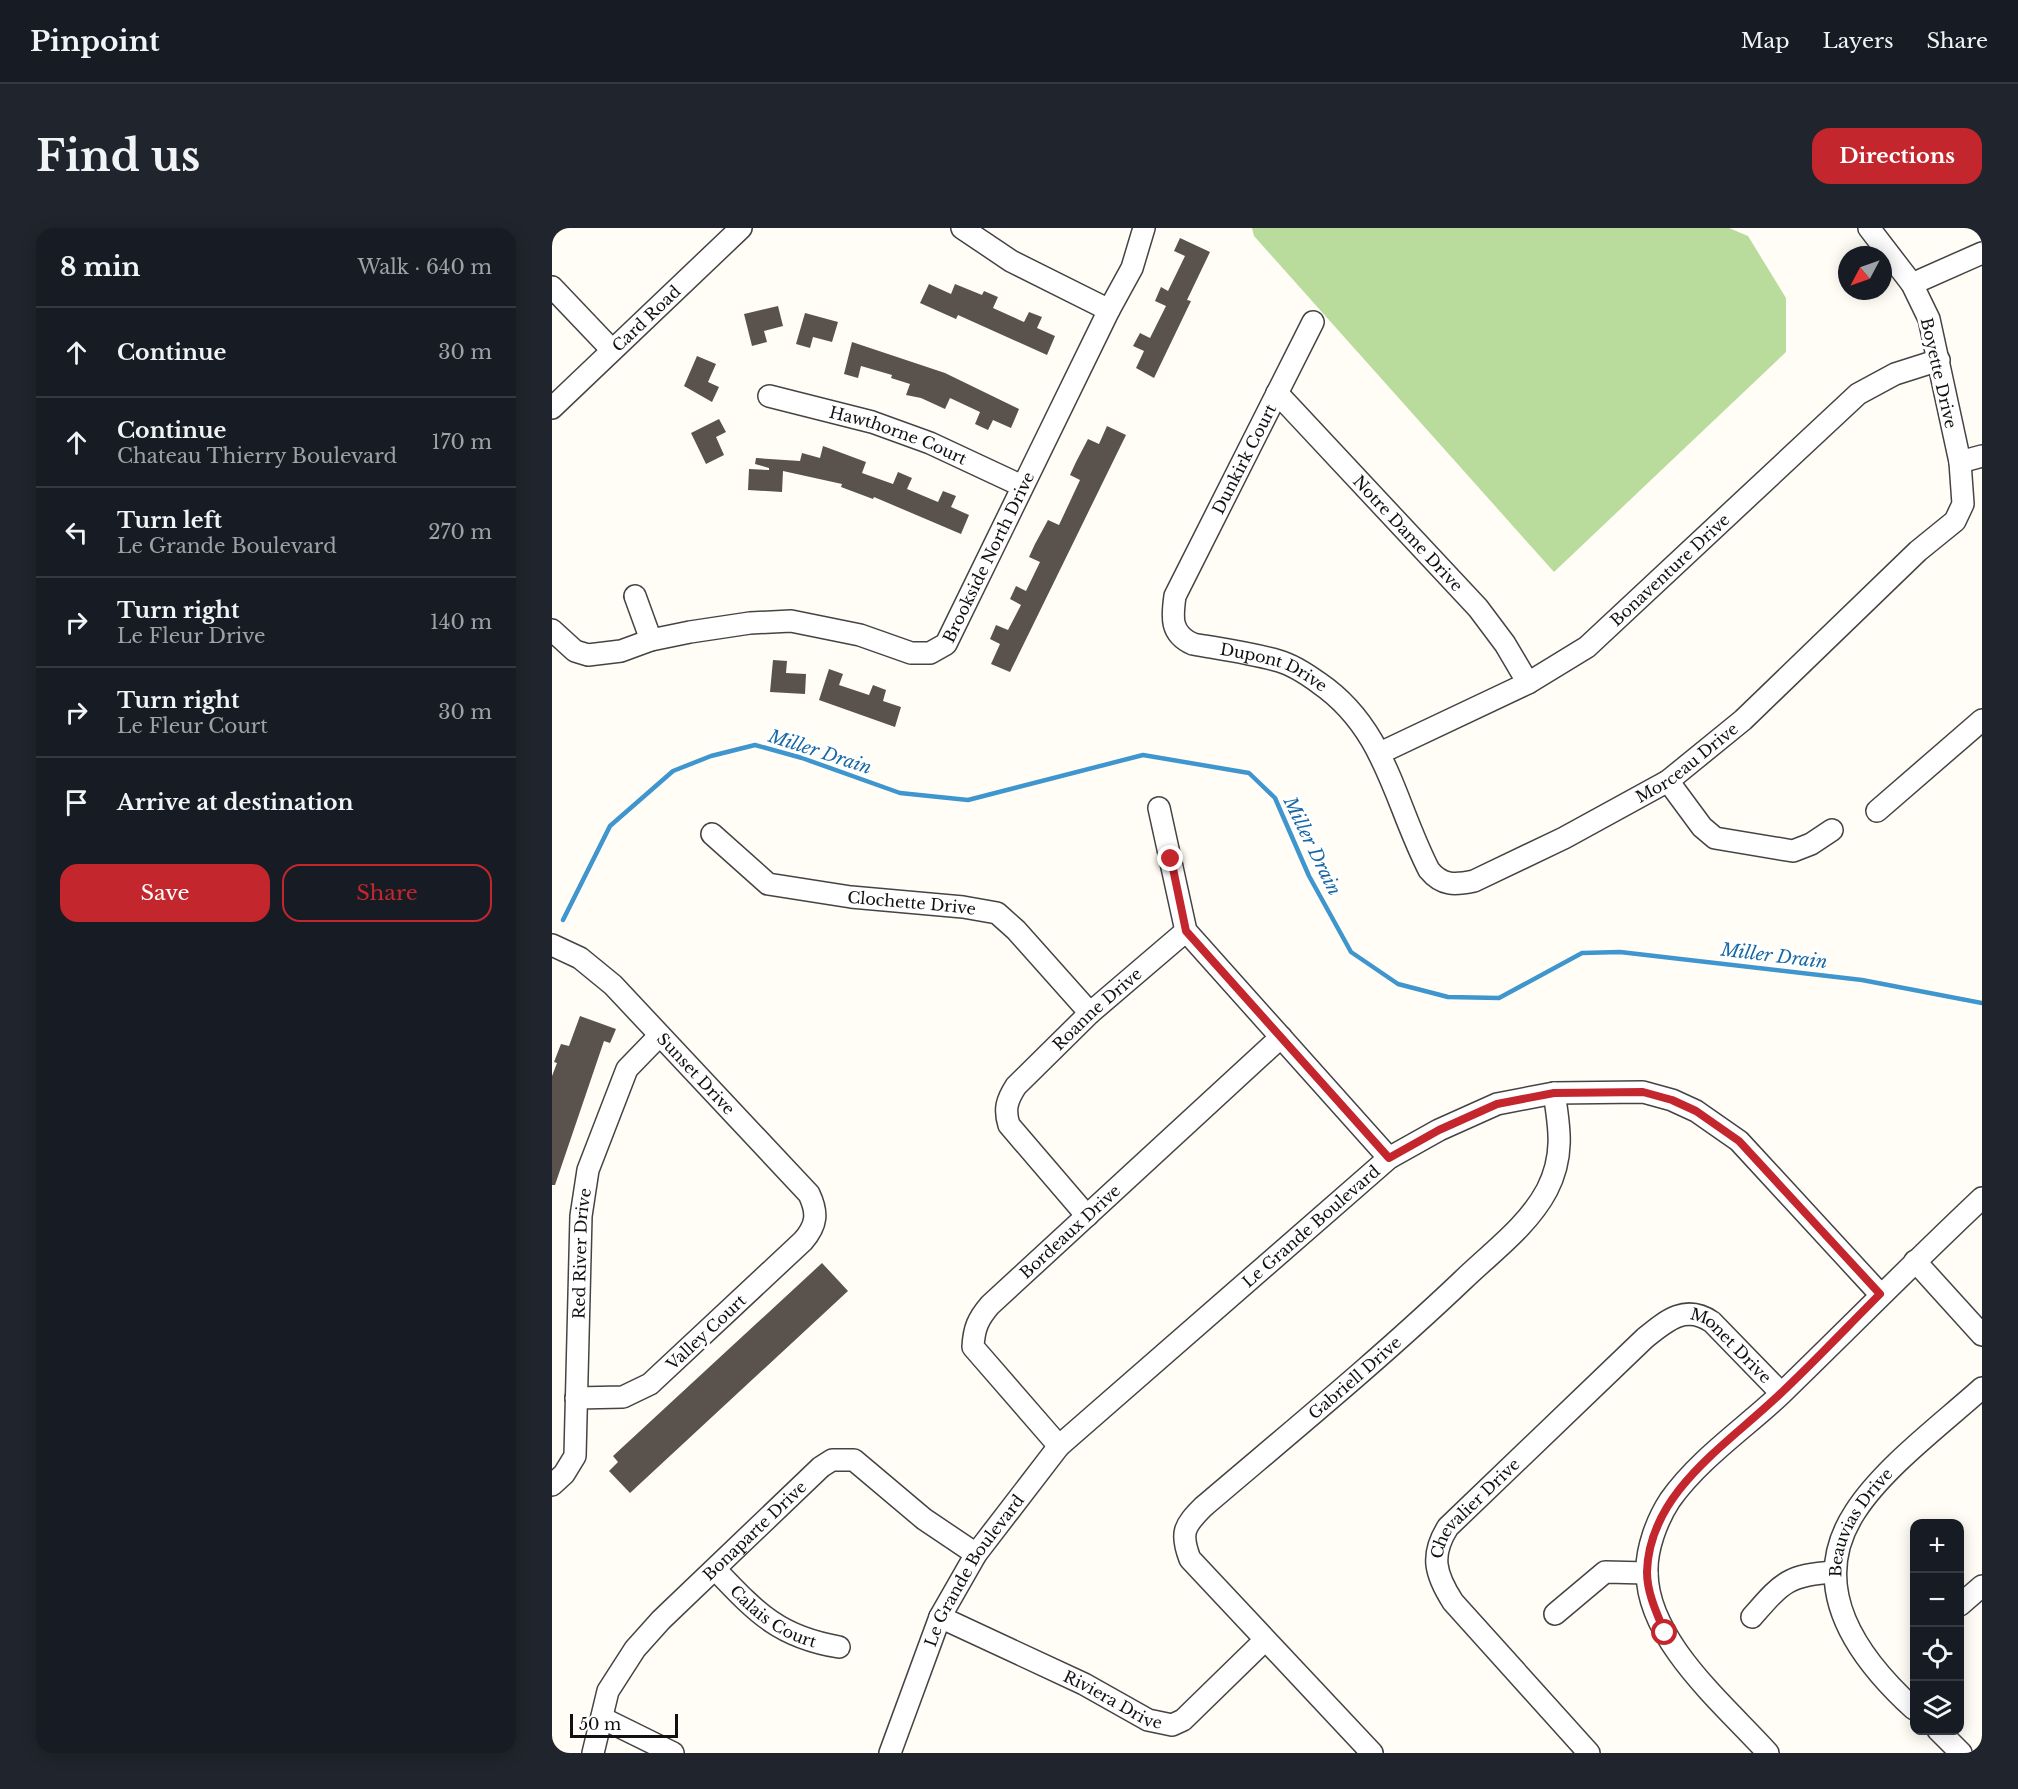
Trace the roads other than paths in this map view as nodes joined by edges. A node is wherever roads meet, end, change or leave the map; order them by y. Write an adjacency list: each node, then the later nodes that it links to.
1 (741, 228): 10 (street, Card Road)
2 (962, 228): 8 (street)
3 (1144, 228): 8 (street, Brookside North Drive)
4 (1869, 228): 6 (street, Boyette Drive)
5 (1982, 253): 6 (street)
6 (1912, 284): 11 (street, Boyette Drive)
7 (552, 287): 10 (street)
8 (1109, 310): 17 (street, Brookside North Drive)
9 (1313, 322): 12 (street, Dunkirk Court)
10 (611, 349): 14 (street, Card Road)
11 (1939, 360): 16 (street, Boyette Drive); 22 (street, Bonaventure Drive)
12 (1277, 393): 19 (street, Dunkirk Court); 22 (street, Notre Dame Drive)
13 (769, 396): 17 (street, Hawthorne Court)
14 (552, 408)
15 (1982, 456): 16 (street)
16 (1960, 462): 25 (street, Morceau Drive)
17 (1022, 486): 21 (street, Brookside North Drive)
18 (635, 596): 21 (street)
19 (1175, 596): 24 (street, Dupont Drive)
20 (552, 630): 21 (street, Brookside North Drive)
21 (651, 640)
22 (1528, 683): 24 (street, Bonaventure Drive)
23 (1982, 720): 27 (street)
24 (1380, 753): 25 (street, Morceau Drive)
25 (1668, 781): 28 (street)
26 (1159, 808): 30 (street)
27 (1877, 811)
28 (1832, 830)
29 (712, 834): 32 (street, Clochette Drive)
30 (1186, 931): 32 (street, Roanne Drive); 34 (street)
31 (552, 945): 33 (street, Sunset Drive)
32 (1090, 1013): 38 (street, Roanne Drive)
33 (659, 1036): 39 (street, Sunset Drive); 46 (street, Red River Drive)
34 (1281, 1037): 36 (street); 38 (street, Bordeaux Drive)
35 (1554, 1093): 36 (street, Le Grande Boulevard); 41 (street, Le Grande Boulevard); 58 (street, Gabriell Drive)
36 (1389, 1158): 47 (street, Le Grande Boulevard)
37 (1982, 1198): 40 (street)
38 (1087, 1216): 47 (street, Bordeaux Drive)
39 (815, 1223): 46 (street, Valley Court)
40 (1915, 1261): 41 (street); 43 (street)
41 (1880, 1294): 45 (street)
42 (1676, 1318): 45 (street, Monet Drive); 67 (street, Chevalier Drive)
43 (1982, 1335)
44 (1982, 1388): 51 (street, Beauvias Drive)
45 (1781, 1394): 52 (street)
46 (576, 1398): 48 (street, Red River Drive)
47 (1059, 1446): 49 (street, Le Grande Boulevard)
48 (552, 1485)
49 (976, 1554): 50 (street, Bonaparte Drive); 56 (street, Le Grande Boulevard)
50 (716, 1570): 59 (street, Calais Court); 61 (street, Bonaparte Drive)
51 (1834, 1572): 57 (street); 60 (street, Beauvias Drive)
52 (1647, 1573): 55 (street); 68 (street)
53 (1982, 1586): 54 (street)
54 (1964, 1601)
55 (1555, 1614)
56 (940, 1617): 58 (street, Riviera Drive); 63 (street, Le Grande Boulevard)
57 (1752, 1617)
58 (1264, 1641): 66 (street, Gabriell Drive)
59 (839, 1647)
60 (1910, 1705)
61 (602, 1718): 64 (street, Bonaparte Drive); 65 (street)
62 (1942, 1735): 69 (street)
63 (892, 1752)
64 (593, 1753)
65 (673, 1753)
66 (1372, 1753)
67 (1589, 1753)
68 (1768, 1753)
69 (1961, 1753)

